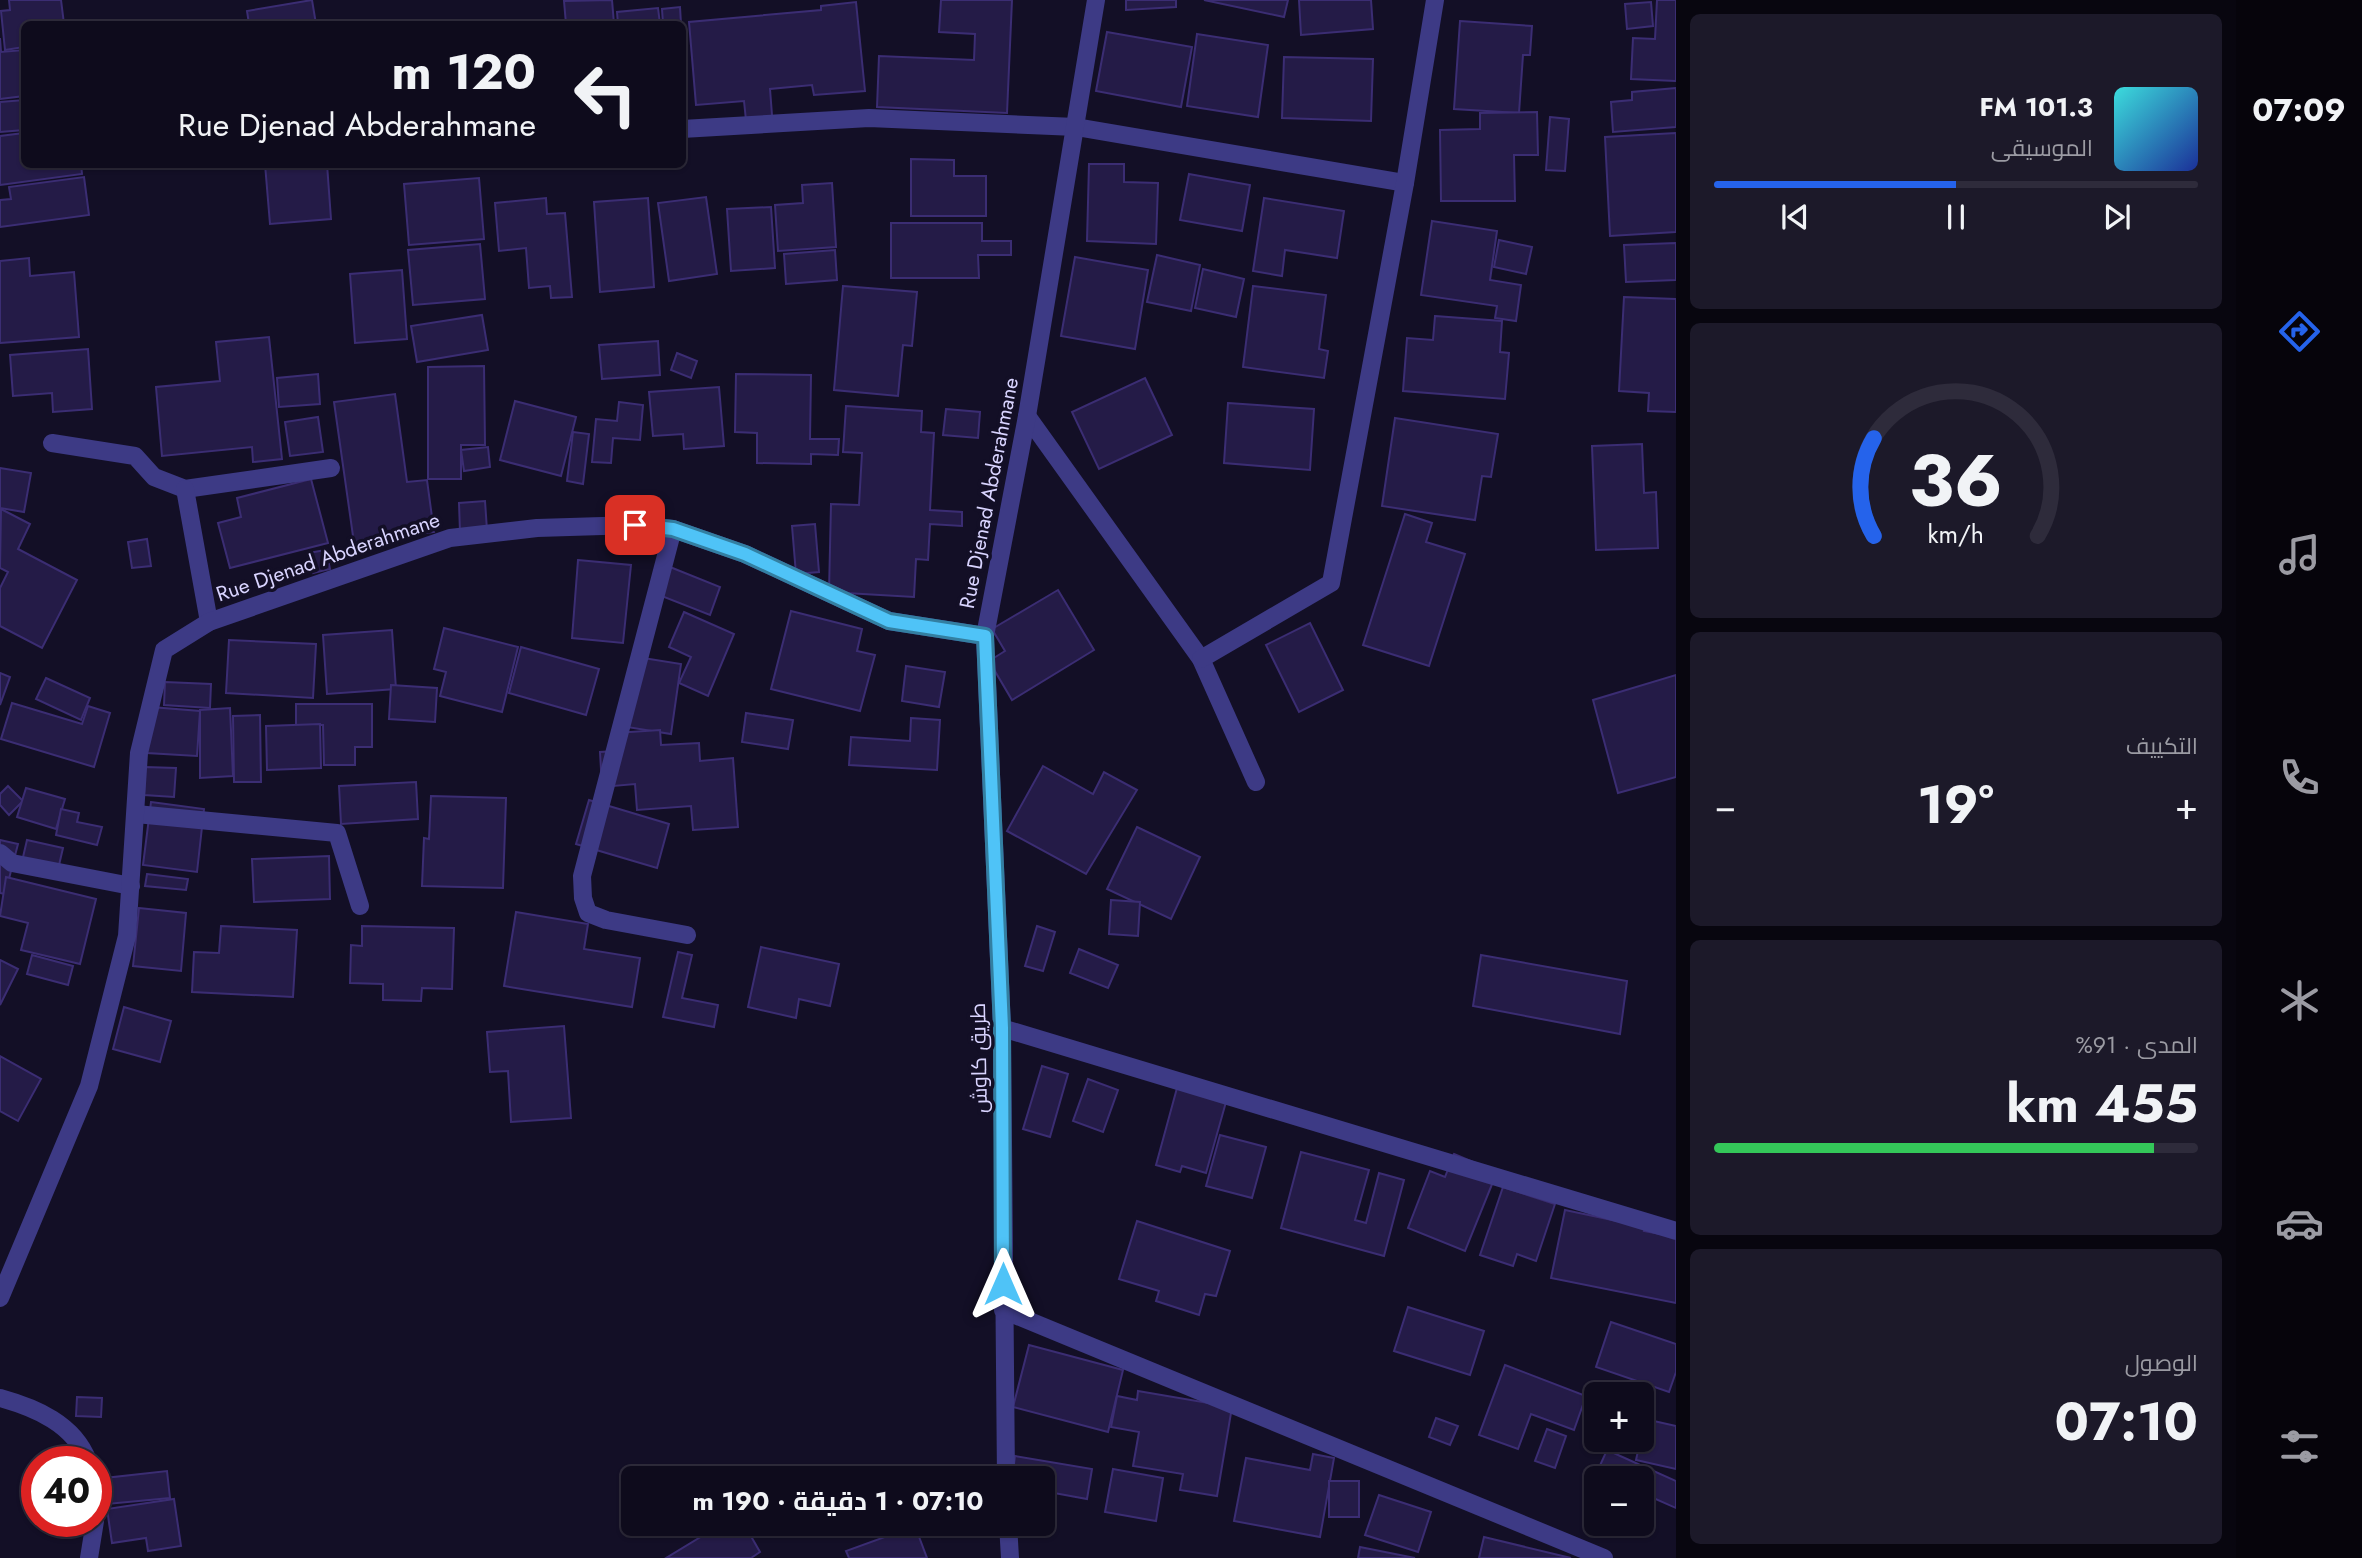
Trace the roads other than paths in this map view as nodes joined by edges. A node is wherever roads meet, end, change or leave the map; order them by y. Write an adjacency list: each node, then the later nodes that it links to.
1 (1096, 0): 3 (street, Rue Djenad Abderahmane)
2 (1435, 0): 5 (street)
3 (1076, 127): 4 (street); 5 (street); 6 (street, Rue Djenad Abderahmane)
4 (686, 130)
5 (1405, 183): 13 (street)
6 (1027, 416): 12 (street, Rue Djenad Abderahmane); 13 (street)
7 (52, 443): 9 (street)
8 (331, 468): 9 (street)
9 (185, 489): 11 (street)
10 (673, 529): 11 (street, Rue Djenad Abderahmane); 12 (street, Rue Djenad Abderahmane); 19 (street)
11 (209, 622): 15 (street, Rue Djenad Abderahmane)
12 (985, 636): 20 (street, طريق كاوش)
13 (1201, 659): 14 (street)
14 (1256, 782)
15 (136, 814): 17 (street, Rue Djenad Abderahmane); 18 (street)
16 (0, 853): 17 (street)
17 (131, 886): 22 (street, Rue Djenad Abderahmane)
18 (360, 906)
19 (687, 935)
20 (1002, 1028): 21 (street); 23 (street, طريق كاوش)
21 (1676, 1231)
22 (0, 1298)
23 (1003, 1310): 26 (street, طريق كاوش); 31 (street)
24 (0, 1398): 25 (street)
25 (83, 1446)
26 (1006, 1466)
27 (1009, 1536): 30 (street)
28 (92, 1537): 29 (street)
29 (89, 1558)
30 (1010, 1558)
31 (1604, 1558)

